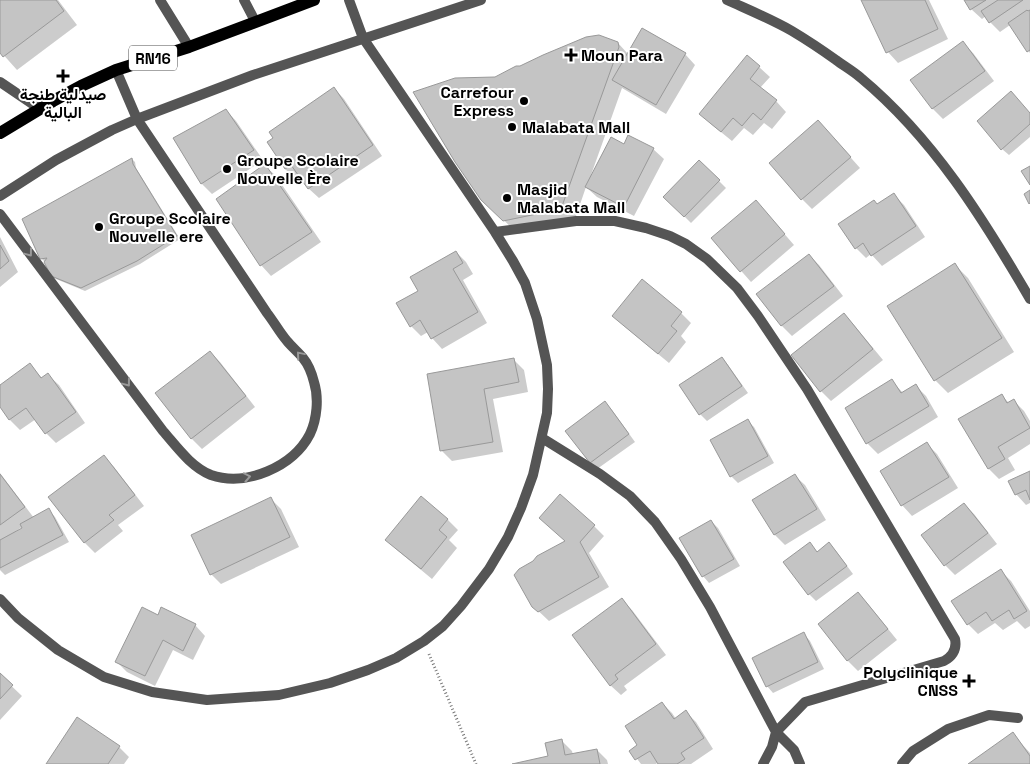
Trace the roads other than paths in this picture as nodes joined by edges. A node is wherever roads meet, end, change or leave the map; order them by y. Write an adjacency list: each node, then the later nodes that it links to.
1 (160, 0): 9 (street)
2 (244, 0): 7 (street)
3 (314, 0): 7 (main road, RN16)
4 (349, 0): 8 (street)
5 (481, 0): 8 (street)
6 (727, 0): 18 (street)
7 (255, 21): 9 (main road, RN16)
8 (363, 38): 13 (street); 17 (street)
9 (188, 47): 10 (main road, RN16)
10 (116, 70): 12 (main road, RN16); 13 (street)
11 (0, 82): 12 (street)
12 (40, 109): 14 (main road, RN16)
13 (138, 119): 15 (street); 16 (street, one-way to 13)
14 (0, 133)
15 (0, 196)
16 (0, 214)
17 (495, 232): 19 (street); 22 (street)
18 (1030, 299)
19 (542, 438): 20 (street); 22 (street)
20 (0, 599)
21 (1018, 718): 25 (street)
22 (776, 732): 23 (street); 24 (street)
23 (763, 764)
24 (800, 764)
25 (902, 764)

